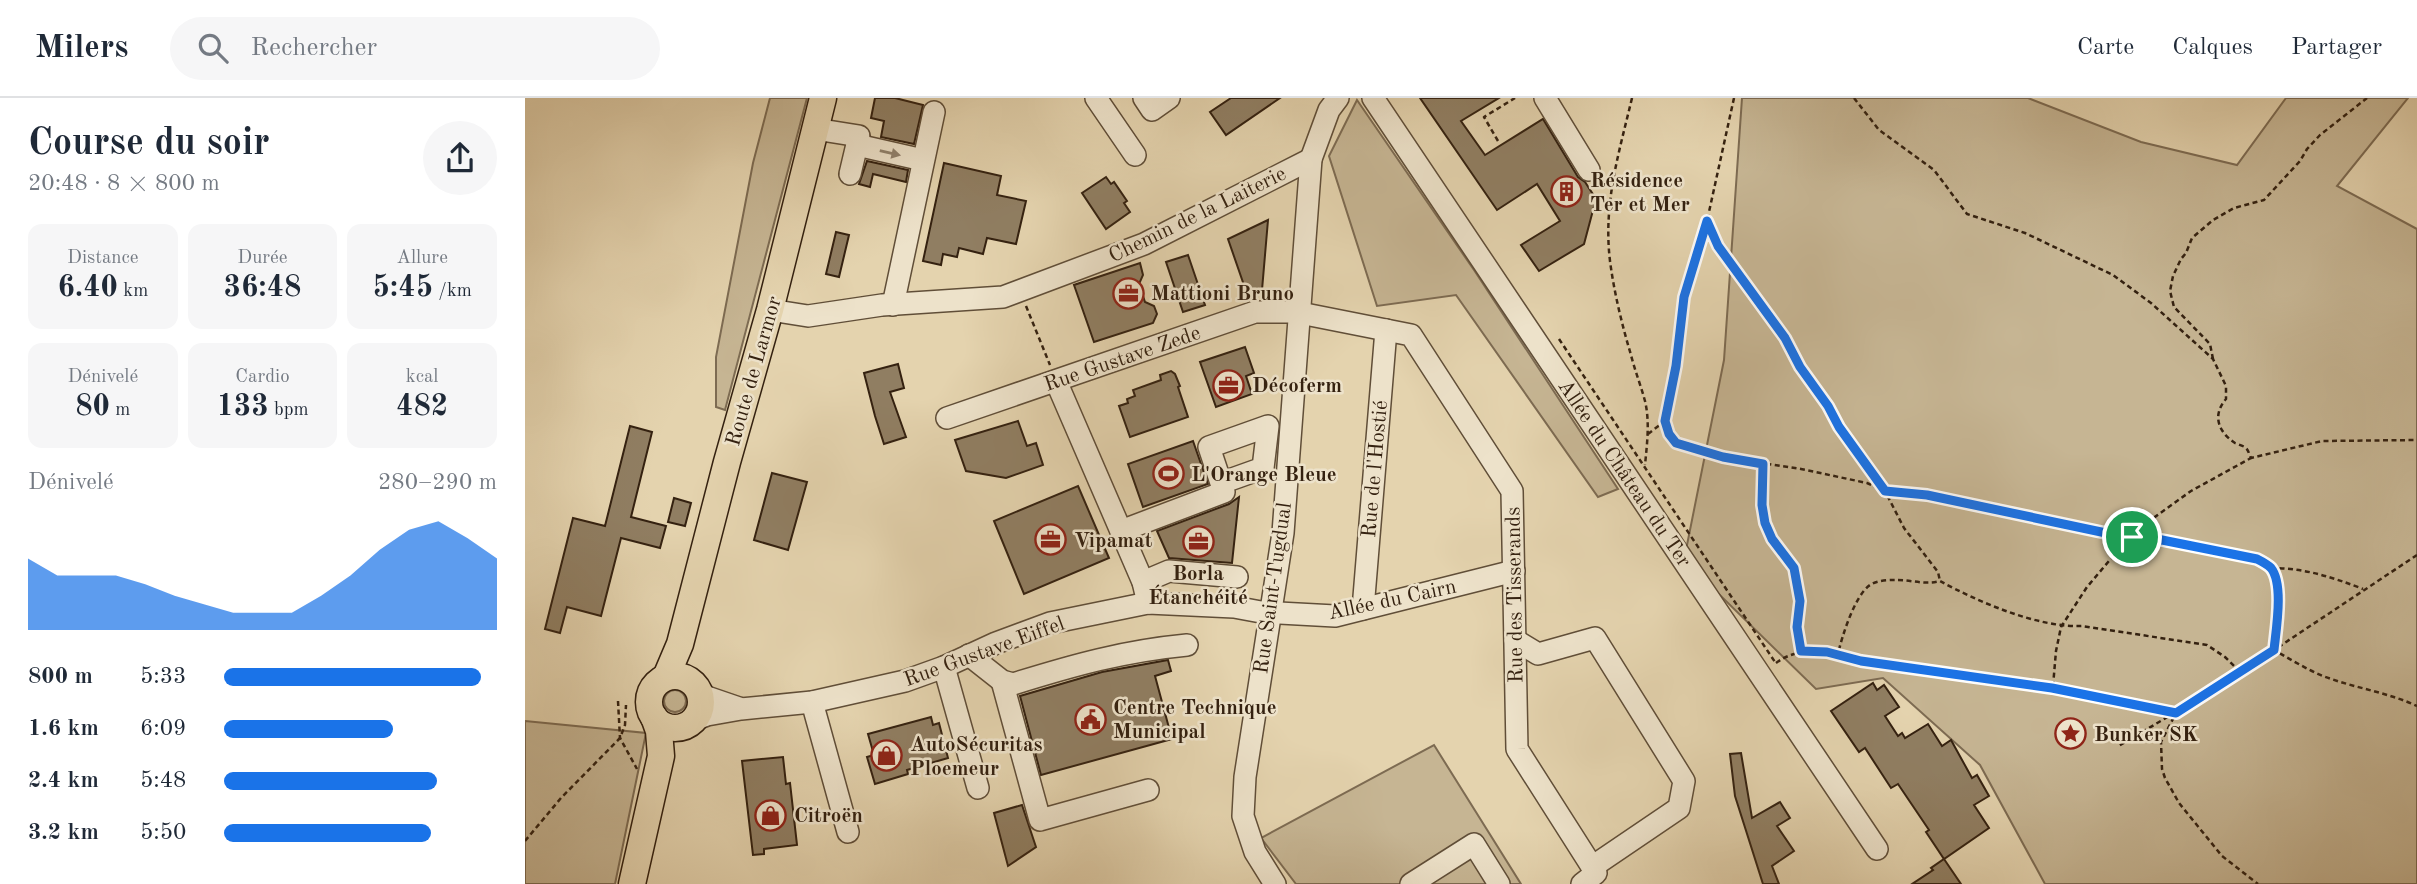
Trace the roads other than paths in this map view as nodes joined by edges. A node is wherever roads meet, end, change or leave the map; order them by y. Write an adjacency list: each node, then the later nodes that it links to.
1 (823, 98): 9 (main road, Route de Larmor)
2 (1096, 98): 11 (street)
3 (1144, 98): 4 (street)
4 (1169, 98)
5 (1338, 98): 12 (street, Chemin de la Laiterie)
6 (1373, 98): 46 (street, Allée du Château du Ter)
7 (1545, 98): 14 (street)
8 (934, 112): 13 (street)
9 (815, 129): 10 (street); 17 (main road, Route de Larmor)
10 (857, 145): 13 (street, one-way to 13); 15 (street)
11 (1135, 155)
12 (1311, 159): 16 (street, Chemin de la Laiterie); 18 (street, Rue Saint-Tugdual)
13 (923, 160): 16 (street)
14 (1589, 170)
15 (850, 174)
16 (893, 305): 17 (street, Chemin de la Laiterie)
17 (770, 310): 31 (main road, Route de Larmor)
18 (1300, 313): 19 (street, Rue des Tisserands); 20 (street, Rue Gustave Zede); 29 (street, Rue Saint-Tugdual)
19 (1386, 330): 24 (street, Rue des Tisserands); 28 (street, Rue de l'Hostié)
20 (1056, 381): 21 (street, Rue Gustave Zede); 23 (street)
21 (947, 418)
22 (1221, 483): 23 (street)
23 (1121, 531): 26 (street)
24 (1514, 571): 28 (street, Allée du Cairn); 30 (street, Rue des Tisserands)
25 (1237, 577): 26 (street)
26 (1143, 582): 27 (street)
27 (1148, 603): 29 (street, Rue Gustave Eiffel); 33 (street, Rue Gustave Eiffel)
28 (1363, 609): 29 (street, Allée du Cairn)
29 (1269, 612): 49 (street, Rue Saint-Tugdual)
30 (1515, 639): 47 (street, Rue des Tisserands); 47 (street)
31 (680, 644): 35 (main road, Route de Larmor); 37 (main road)
32 (1187, 645): 36 (street)
33 (969, 655): 34 (street, Rue Gustave Eiffel); 36 (street)
34 (944, 667): 38 (street, Rue Gustave Eiffel); 43 (street)
35 (666, 677): 37 (main road); 40 (main road)
36 (1002, 681): 44 (street)
37 (697, 689): 39 (street, Rue Gustave Eiffel); 41 (main road)
38 (813, 702): 39 (street, Rue Gustave Eiffel); 45 (street)
39 (741, 709): 41 (street, Rue Gustave Eiffel)
40 (654, 717): 41 (main road); 42 (main road)
41 (688, 724): 42 (main road)
42 (661, 756): 48 (main road)
43 (978, 788)
44 (1148, 790)
45 (848, 832)
46 (1877, 849)
47 (1587, 876)
48 (632, 884)
49 (1275, 884)
50 (1411, 884): 51 (street)
51 (1499, 884)

